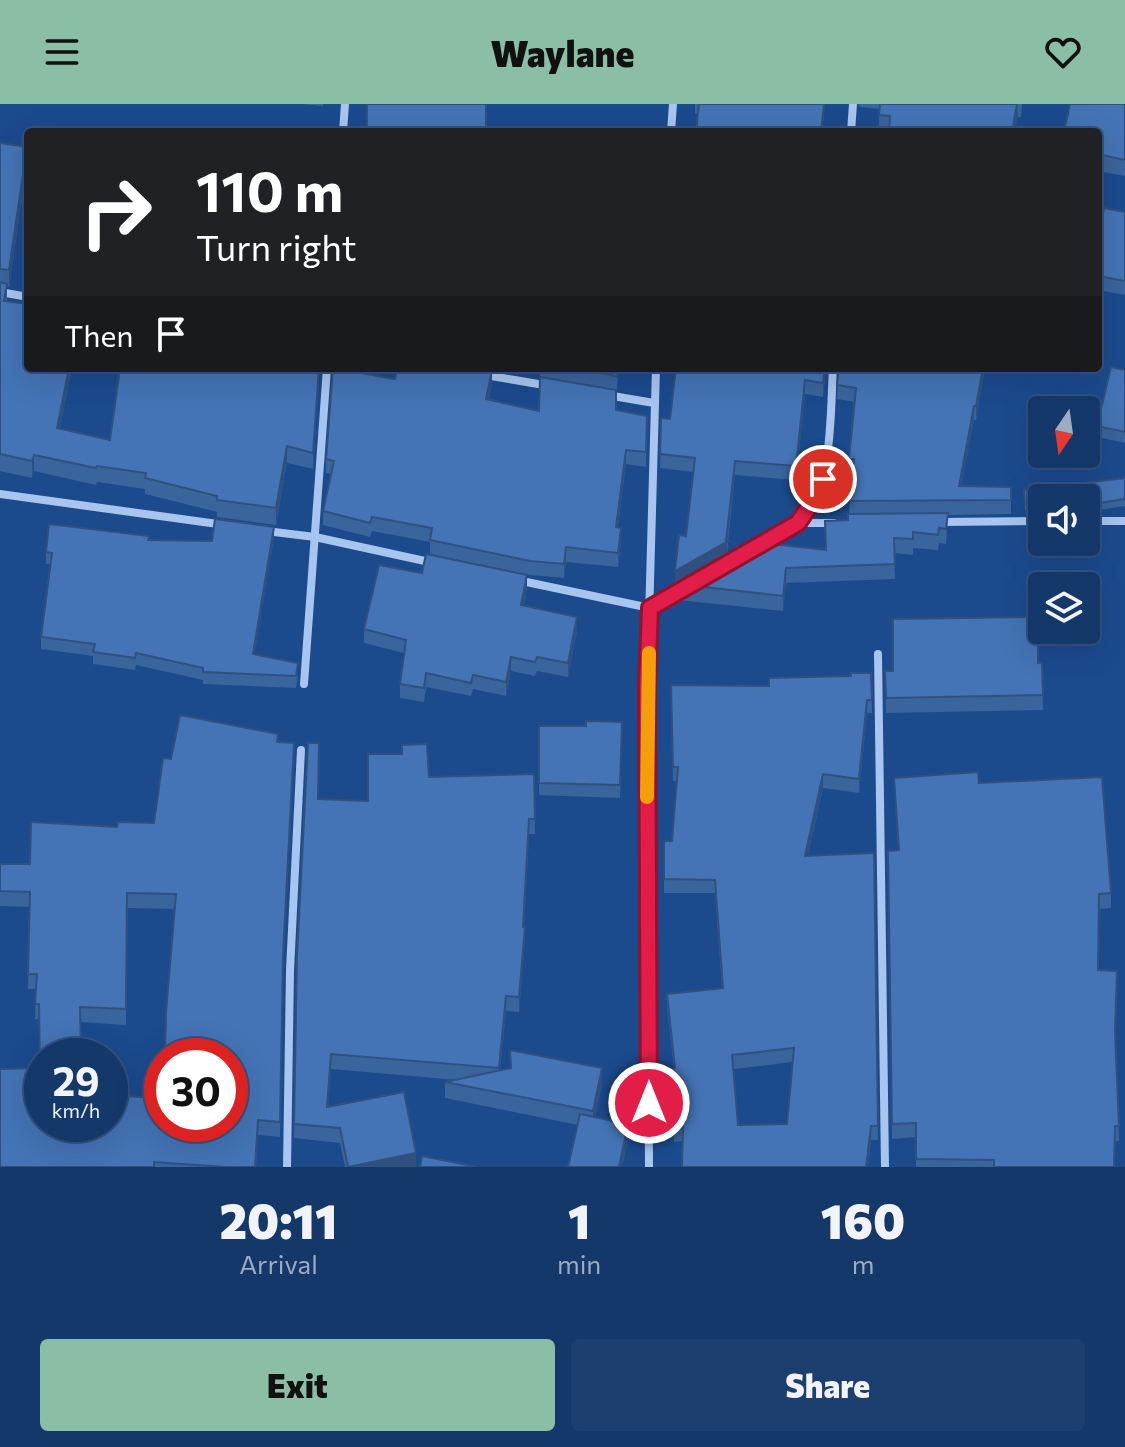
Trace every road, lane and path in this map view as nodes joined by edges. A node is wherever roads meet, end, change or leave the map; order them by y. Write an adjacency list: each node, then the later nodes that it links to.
1 (345, 104): 4 (street)
2 (673, 104): 5 (street)
3 (853, 104): 6 (street)
4 (343, 128)
5 (671, 128)
6 (851, 128)
7 (0, 292): 8 (street)
8 (24, 296)
9 (327, 372): 25 (street)
10 (656, 372): 15 (street)
11 (833, 372): 22 (street)
12 (470, 373): 13 (street)
13 (562, 388)
14 (592, 393): 15 (street)
15 (654, 403): 30 (street)
16 (0, 494): 23 (street)
17 (1028, 521): 21 (street)
18 (1100, 521): 19 (street)
19 (1125, 521)
20 (844, 522): 22 (street)
21 (935, 522)
22 (798, 523): 26 (street)
23 (236, 527)
24 (252, 529): 25 (street)
25 (315, 537): 27 (street); 32 (street)
26 (745, 554)
27 (437, 563)
28 (513, 579): 30 (street)
29 (691, 585): 30 (street)
30 (650, 608): 35 (street)
31 (878, 654): 36 (street)
32 (304, 684)
33 (301, 750): 34 (street)
34 (287, 1167)
35 (649, 1167)
36 (885, 1167)

